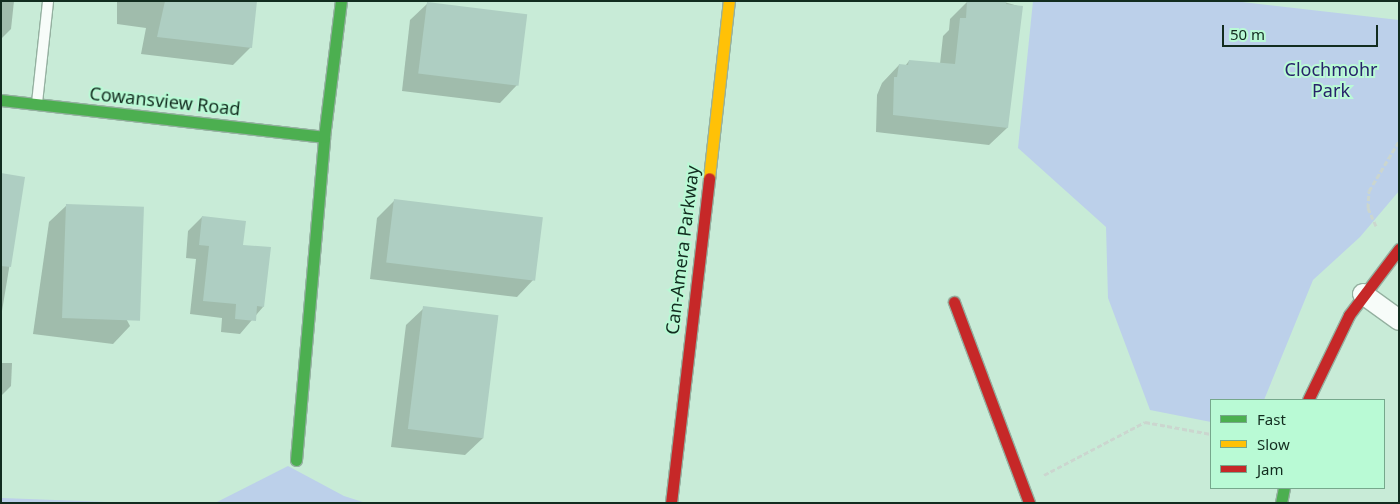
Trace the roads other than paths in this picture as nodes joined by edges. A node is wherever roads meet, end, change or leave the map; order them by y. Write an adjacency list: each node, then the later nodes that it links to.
1 (48, 1): 5 (lane)
2 (341, 1): 6 (street)
3 (729, 1): 14 (street, Can-Amera Parkway)
4 (1, 100): 5 (street, Cowansview Road)
5 (36, 104): 6 (street, Cowansview Road)
6 (324, 137): 12 (street)
7 (1399, 249): 8 (street)
8 (1363, 294): 10 (street); 11 (street)
9 (954, 302): 15 (street)
10 (1399, 320)
11 (1308, 399)
12 (296, 460)
13 (1284, 489): 16 (street)
14 (671, 503)
15 (1029, 503)
16 (1281, 503)

